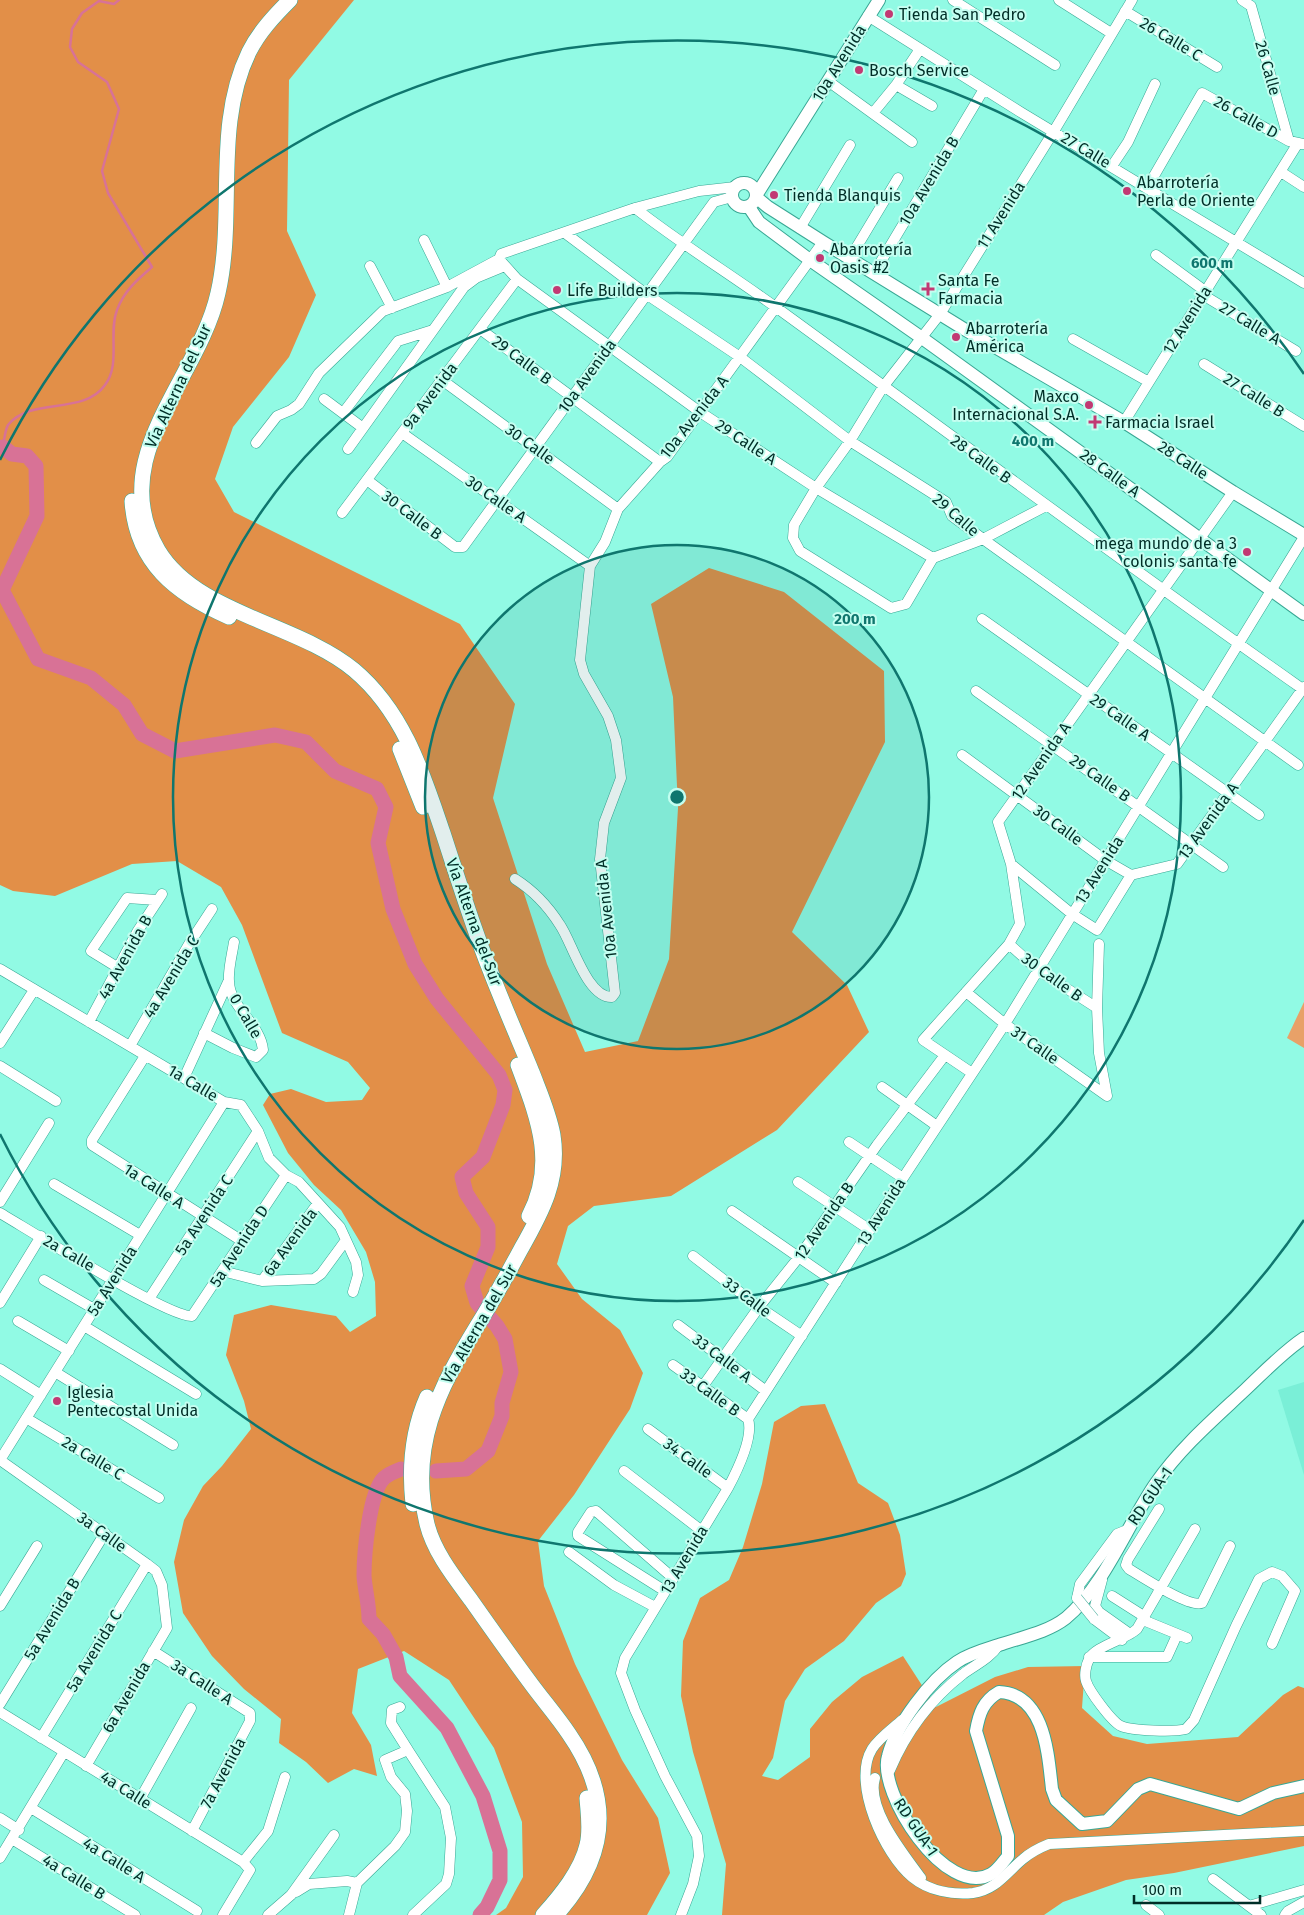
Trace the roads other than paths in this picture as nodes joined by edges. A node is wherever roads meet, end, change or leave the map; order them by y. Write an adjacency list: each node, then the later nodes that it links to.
1 (275, 0): 10 (highway, Vía Alterna del Sur)
2 (290, 0): 10 (highway, Vía Alterna del Sur)
3 (878, 0): 9 (main road, 10a Avenida)
4 (954, 0): 13 (street)
5 (1058, 0): 11 (street)
6 (1132, 0): 8 (street, 11 Avenida)
7 (1242, 0): 23 (street, 26 Calle)
8 (1124, 11): 11 (street, 11 Avenida); 14 (street, 26 Calle C)
9 (868, 16): 12 (street, 27 Calle); 15 (main road, 10a Avenida)
10 (266, 17): 199 (highway, Vía Alterna del Sur)
11 (1111, 33): 21 (street, 11 Avenida)
12 (920, 49): 17 (street); 18 (street, 27 Calle)
13 (1055, 65)
14 (1217, 67)
15 (828, 81): 20 (street); 32 (main road, 10a Avenida)
16 (1154, 84): 25 (street)
17 (896, 85): 19 (street); 20 (street)
18 (984, 90): 21 (street, 27 Calle); 46 (street, 10a Avenida B)
19 (932, 106)
20 (874, 113): 22 (street)
21 (1054, 131): 25 (street, 27 Calle); 54 (street, 11 Avenida)
22 (912, 142)
23 (1297, 142): 26 (street, 12 Avenida); 29 (street, 26 Calle D)
24 (850, 144): 35 (street)
25 (1112, 166): 29 (street, 27 Calle)
26 (1281, 172): 28 (street); 38 (street, 12 Avenida)
27 (898, 178): 42 (street)
28 (1304, 187)
29 (1147, 188): 38 (street, 27 Calle)
30 (714, 190): 31 (street); 33 (street); 34 (street)
31 (733, 192): 32 (main road); 32 (main road, 28 Calle); 33 (street)
32 (753, 195): 35 (main road, 28 Calle); 44 (main road, 28 Calle A)
33 (714, 202): 40 (street, 10a Avenida)
34 (635, 208): 36 (street); 40 (street, 28 Calle B)
35 (800, 228): 39 (main road, 28 Calle)
36 (565, 233): 43 (street); 51 (street, 29 Calle)
37 (424, 240): 49 (street)
38 (1236, 241): 48 (street, 27 Calle); 50 (street, 12 Avenida)
39 (822, 242): 42 (main road, 28 Calle); 44 (street, 10a Avenida A)
40 (682, 245): 51 (street, 10a Avenida); 52 (street, 28 Calle B)
41 (1156, 255): 50 (street, 27 Calle A)
42 (850, 258): 46 (main road, 28 Calle)
43 (501, 260): 47 (street, 29 Calle A); 49 (street); 56 (street)
44 (810, 260): 52 (street, 10a Avenida A); 57 (main road, 28 Calle A)
45 (370, 266): 53 (street)
46 (874, 273): 54 (main road, 28 Calle)
47 (517, 279): 55 (street, 9a Avenida); 59 (street, 29 Calle A)
48 (1304, 283)
49 (447, 287): 53 (street)
50 (1204, 293): 60 (street, 27 Calle A); 64 (street, 12 Avenida)
51 (646, 294): 59 (street, 10a Avenida); 61 (street, 29 Calle)
52 (776, 307): 61 (street, 10a Avenida A); 65 (street, 28 Calle B)
53 (392, 308): 75 (street)
54 (940, 314): 57 (street, 11 Avenida); 70 (main road, 28 Calle)
55 (480, 329): 63 (street, 9a Avenida); 66 (street, 29 Calle B)
56 (433, 330): 69 (street); 72 (street)
57 (922, 338): 65 (street, 11 Avenida); 88 (main road, 28 Calle A)
58 (1073, 339): 64 (street)
59 (609, 346): 66 (street, 10a Avenida); 68 (street, 29 Calle A)
60 (1296, 351)
61 (740, 357): 68 (street, 10a Avenida A); 74 (street, 29 Calle)
62 (1204, 364): 71 (street, 27 Calle B)
63 (442, 380): 73 (street, 9a Avenida); 76 (street, 30 Calle)
64 (1149, 382): 70 (street, 12 Avenida)
65 (883, 387): 74 (street, 11 Avenida); 83 (street, 28 Calle B)
66 (572, 397): 76 (street, 10a Avenida); 78 (street, 29 Calle B)
67 (324, 399): 69 (street)
68 (700, 412): 78 (street, 10a Avenida A); 80 (street, 29 Calle A)
69 (344, 413): 72 (street)
70 (1124, 422): 81 (main road, 28 Calle)
71 (1304, 426)
72 (363, 428): 77 (street)
73 (402, 433): 79 (street, 9a Avenida); 82 (street, 30 Calle A)
74 (850, 440): 80 (street, 11 Avenida); 87 (street, 29 Calle)
75 (256, 443)
76 (535, 448): 82 (street, 10a Avenida); 84 (street, 30 Calle)
77 (348, 449)
78 (660, 462): 84 (street, 10a Avenida A)
79 (367, 480): 85 (street, 9a Avenida); 89 (street, 30 Calle B)
80 (816, 488): 90 (street, 29 Calle A); 90 (street, 11 Avenida)
81 (1233, 492): 86 (main road, 28 Calle); 88 (street, 12 Avenida A)
82 (497, 500): 89 (street, 10a Avenida); 91 (street, 30 Calle A)
83 (1046, 506): 87 (street); 93 (street, 28 Calle B)
84 (618, 509): 91 (street, 10a Avenida A)
85 (342, 513)
86 (1304, 536): 92 (street, 13 Avenida)
87 (982, 539): 90 (street); 96 (street, 29 Calle)
88 (1200, 539): 92 (main road, 28 Calle A); 93 (street, 12 Avenida A)
89 (458, 548)
90 (933, 558)
91 (590, 566): 116 (street, 10a Avenida A)
92 (1271, 590): 94 (main road, 28 Calle A); 97 (street, 13 Avenida)
93 (1163, 591): 96 (street, 12 Avenida A); 97 (street, 28 Calle B)
94 (1304, 614)
95 (982, 619): 100 (street, 29 Calle A)
96 (1127, 641): 100 (street, 12 Avenida A); 101 (street, 29 Calle)
97 (1238, 644): 98 (street, 28 Calle B); 101 (street, 13 Avenida)
98 (1304, 689): 102 (street, 13 Avenida A)
99 (976, 691): 103 (street, 29 Calle B)
100 (1088, 695): 103 (street, 12 Avenida A); 104 (street, 29 Calle A)
101 (1205, 698): 102 (street, 29 Calle); 104 (street, 13 Avenida)
102 (1265, 742): 106 (street, 29 Calle); 107 (street, 13 Avenida A)
103 (1052, 745): 108 (street, 12 Avenida A); 109 (street, 29 Calle B)
104 (1171, 753): 107 (street, 29 Calle A); 109 (street, 13 Avenida)
105 (962, 754): 108 (street, 30 Calle)
106 (1298, 765)
107 (1228, 794): 110 (street, 29 Calle A); 111 (street, 13 Avenida A)
108 (1017, 795): 112 (street, 30 Calle); 113 (street, 12 Avenida A)
109 (1140, 806): 111 (street, 29 Calle B); 112 (street, 13 Avenida)
110 (1259, 816)
111 (1192, 843): 114 (street, 29 Calle B); 115 (street, 13 Avenida A)
112 (1105, 860): 115 (street, 30 Calle); 118 (street, 13 Avenida)
113 (1010, 864): 118 (street); 120 (street, 12 Avenida A)
114 (1223, 867)
115 (1131, 875): 118 (street)
116 (515, 879)
117 (212, 909): 133 (street, 4a Avenida C)
118 (1072, 914): 124 (street, 13 Avenida)
119 (234, 942): 125 (street, 0 Calle)
120 (1009, 944): 124 (street, 30 Calle B); 127 (street, 12 Avenida A)
121 (1099, 944): 128 (street)
122 (117, 967): 122 (street, 4a Avenida B); 129 (street, 4a Avenida B)
123 (0, 969): 126 (street, 1a Calle)
124 (1038, 970): 128 (street, 30 Calle B); 130 (street, 13 Avenida)
125 (228, 982): 131 (street); 131 (street, 0 Calle)
126 (34, 990): 129 (street, 1a Calle); 132 (street)
127 (966, 992): 130 (street, 31 Calle); 134 (street, 12 Avenida A)
128 (1097, 1008): 130 (street, 31 Calle)
129 (90, 1022): 133 (street, 1a Calle)
130 (1005, 1024): 137 (street, 13 Avenida)
131 (204, 1033): 138 (street)
132 (0, 1043)
133 (130, 1046): 135 (street, 1a Calle)
134 (945, 1054): 137 (street); 142 (street, 12 Avenida B)
135 (146, 1056): 138 (street, 1a Calle); 152 (street, 1a Calle A)
136 (0, 1066): 140 (street)
137 (972, 1073): 144 (street, 13 Avenida)
138 (184, 1078): 141 (street, 1a Calle)
139 (882, 1087): 142 (street)
140 (56, 1101)
141 (224, 1102): 145 (street, 1a Calle); 152 (street, 5a Avenida)
142 (907, 1105): 144 (street); 147 (street, 12 Avenida B)
143 (49, 1123): 153 (street)
144 (937, 1126): 149 (street, 13 Avenida)
145 (258, 1131): 148 (street, 1a Calle); 158 (street, 5a Avenida C)
146 (848, 1142): 147 (street)
147 (870, 1156): 149 (street); 155 (street, 12 Avenida B)
148 (286, 1174): 154 (street, 1a Calle); 163 (street, 5a Avenida D)
149 (903, 1178): 159 (street, 13 Avenida)
150 (798, 1182): 155 (street)
151 (54, 1184): 160 (street)
152 (166, 1194): 158 (street, 1a Calle A); 160 (street, 5a Avenida)
153 (0, 1202)
154 (318, 1203): 162 (street, 1a Calle); 169 (street, 6a Avenida)
155 (835, 1206): 159 (street); 165 (street, 12 Avenida B)
156 (732, 1211): 165 (street)
157 (0, 1213): 161 (street, 2a Calle)
158 (203, 1217): 163 (street, 1a Calle A); 172 (street, 5a Avenida C)
159 (870, 1230): 170 (street, 13 Avenida)
160 (140, 1235): 167 (street, 5a Avenida)
161 (41, 1236): 167 (street, 2a Calle); 173 (street)
162 (346, 1240): 169 (street); 171 (street, 1a Calle)
163 (242, 1241): 166 (street, 5a Avenida D)
164 (693, 1256): 174 (street, 33 Calle)
165 (799, 1257): 170 (street); 174 (street, 12 Avenida B)
166 (222, 1271): 169 (street); 176 (street, 5a Avenida D)
167 (113, 1279): 172 (street, 2a Calle); 175 (street, 5a Avenida)
168 (44, 1280): 175 (street)
169 (262, 1281)
170 (836, 1283): 180 (street, 13 Avenida)
171 (353, 1292)
172 (149, 1299): 176 (street, 2a Calle)
173 (0, 1303)
174 (759, 1307): 180 (street, 33 Calle); 183 (street, 12 Avenida B)
175 (94, 1310): 179 (street, 5a Avenida)
176 (192, 1316)
177 (18, 1322): 182 (street)
178 (678, 1325): 183 (street, 33 Calle A)
179 (84, 1326): 182 (street, 5a Avenida); 189 (street)
180 (802, 1336): 188 (street, 13 Avenida)
181 (1304, 1338): 202 (main road, RD GUA-1)
182 (68, 1351): 186 (street, 5a Avenida)
183 (723, 1358): 187 (street, 12 Avenida B); 188 (street, 33 Calle A)
184 (672, 1365): 187 (street, 33 Calle B)
185 (0, 1369): 190 (street)
186 (55, 1372): 190 (street, 5a Avenida); 194 (street)
187 (703, 1386): 192 (street, 33 Calle B)
188 (766, 1391): 192 (street, 13 Avenida)
189 (196, 1394)
190 (41, 1395): 191 (street, 5a Avenida)
191 (26, 1418): 195 (street, 5a Avenida); 198 (street, 2a Calle C)
192 (748, 1419): 197 (street, 13 Avenida)
193 (648, 1429): 197 (street, 34 Calle)
194 (173, 1445)
195 (0, 1460): 204 (street, 3a Calle)
196 (624, 1471): 203 (street)
197 (728, 1488): 203 (street, 13 Avenida)
198 (159, 1498)
199 (418, 1505): 264 (highway, Vía Alterna del Sur); 265 (highway, Vía Alterna del Sur)
200 (1159, 1509): 211 (street)
201 (1195, 1529): 211 (street)
202 (1127, 1530): 209 (main road, RD GUA-1); 219 (street, bridge)
203 (702, 1531): 210 (street, 13 Avenida)
204 (105, 1533): 208 (street, 3a Calle); 225 (street, 5a Avenida B)
205 (37, 1546): 214 (street)
206 (1230, 1546): 211 (street)
207 (568, 1552): 215 (street)
208 (147, 1564): 217 (street, 3a Calle); 231 (street, 5a Avenida C)
209 (1106, 1565): 219 (street); 222 (main road, RD GUA-1)
210 (673, 1578): 212 (street, 13 Avenida); 212 (street)
211 (1160, 1587): 216 (street)
212 (665, 1591): 215 (street, 13 Avenida)
213 (1112, 1596): 216 (street)
214 (0, 1606)
215 (655, 1607): 266 (street, 13 Avenida)
216 (1144, 1618): 218 (street); 219 (street)
217 (167, 1628): 223 (street, 6a Avenida)
218 (1176, 1635): 220 (street); 224 (street)
219 (1126, 1637): 224 (street)
220 (1187, 1638)
221 (1272, 1644): 224 (street)
222 (999, 1645): 230 (main road, RD GUA-1); 236 (street)
223 (153, 1651): 229 (street, 3a Calle A); 235 (street, 6a Avenida)
224 (1089, 1657)
225 (0, 1704)
226 (400, 1706): 232 (street)
227 (191, 1708): 240 (street)
228 (0, 1712): 231 (street, 4a Calle)
229 (250, 1713): 244 (street, 7a Avenida)
230 (908, 1715): 234 (street); 236 (main road, RD GUA-1)
231 (41, 1738): 233 (street, 4a Calle)
232 (408, 1750): 251 (street); 263 (street)
233 (64, 1752): 235 (street, 4a Calle); 241 (street)
234 (868, 1764): 236 (street); 252 (street)
235 (86, 1766): 240 (street, 4a Calle)
236 (888, 1766): 239 (main road, RD GUA-1)
237 (285, 1777): 249 (street)
238 (876, 1778): 252 (street)
239 (1304, 1786)
240 (140, 1799): 244 (street, 4a Calle)
241 (32, 1808): 243 (street); 258 (street, 4a Calle A)
242 (0, 1818): 243 (street)
243 (18, 1830): 247 (street)
244 (192, 1831): 249 (street, 4a Calle)
245 (1304, 1831): 252 (street)
246 (334, 1835): 254 (street)
247 (7, 1841): 248 (street); 259 (street, 4a Calle B)
248 (0, 1858)
249 (246, 1866): 260 (street)
250 (1213, 1879): 257 (street)
251 (357, 1883): 254 (street); 262 (street)
252 (924, 1883)
253 (1304, 1890): 257 (street)
254 (291, 1895): 261 (street)
255 (1304, 1902): 269 (street)
256 (1146, 1905): 267 (street)
257 (1249, 1906): 268 (street)
258 (197, 1911)
259 (135, 1915)
260 (224, 1915)
261 (268, 1915)
262 (349, 1915)
263 (413, 1915)
264 (543, 1915)
265 (556, 1915)
266 (682, 1915)
267 (1159, 1915)
268 (1261, 1915)
269 (1285, 1915)

